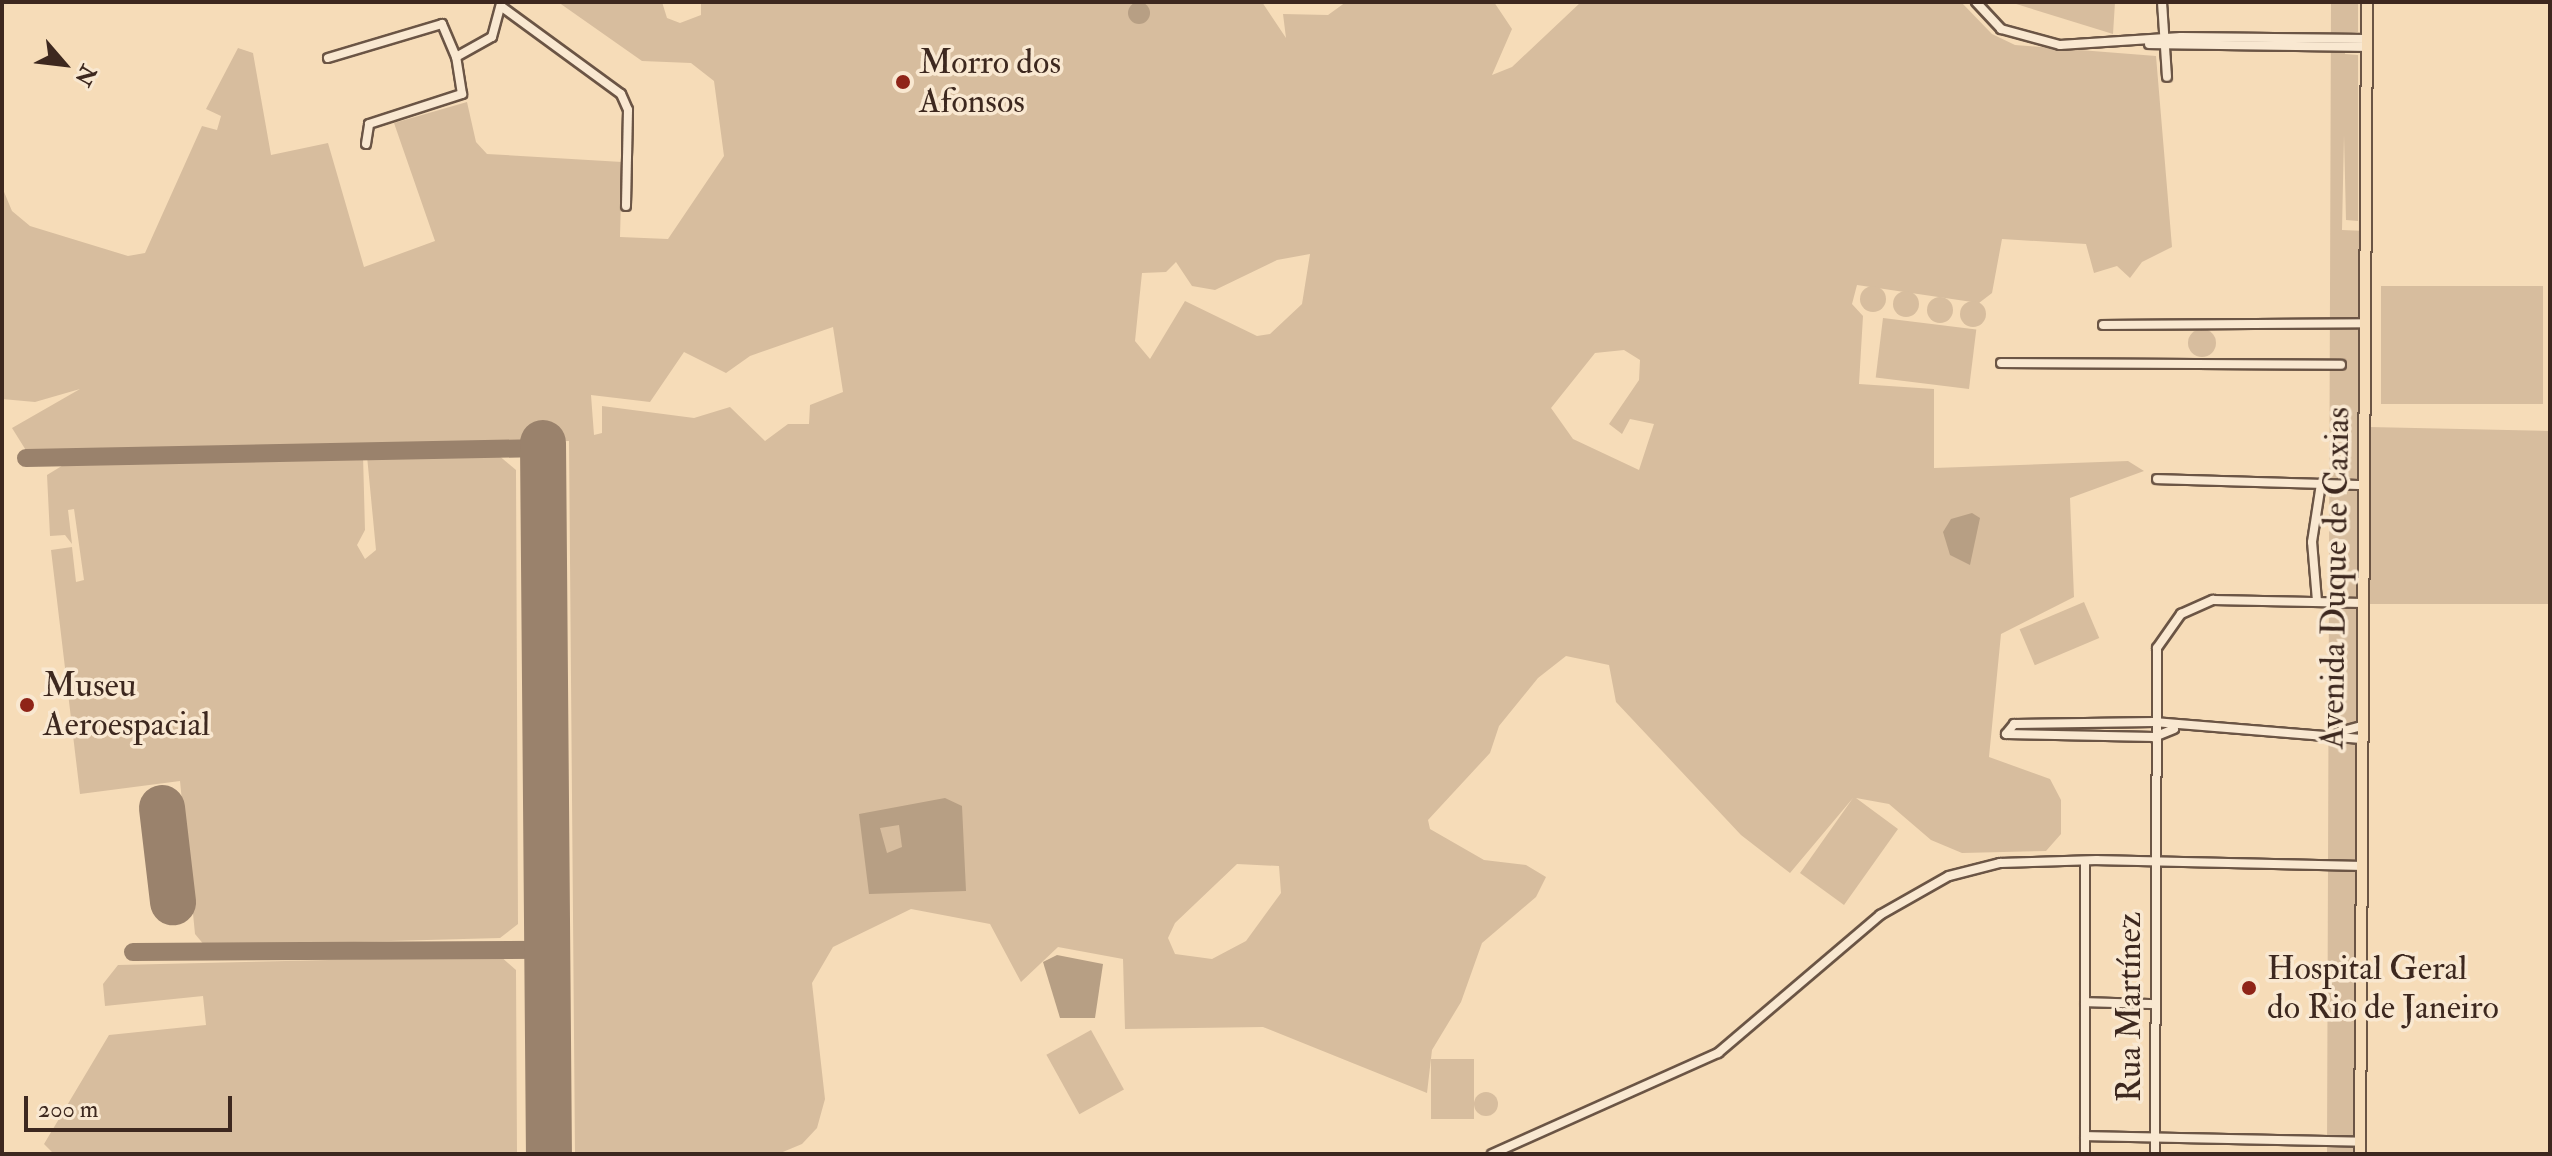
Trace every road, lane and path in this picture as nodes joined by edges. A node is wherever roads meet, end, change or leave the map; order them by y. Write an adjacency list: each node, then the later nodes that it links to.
1 (1976, 2): 8 (street)
2 (2162, 2): 6 (street)
3 (2367, 2): 7 (main road, Avenida Duque de Caxias)
4 (502, 4): 11 (street); 15 (street)
5 (2252, 38): 6 (street); 7 (street); 10 (street)
6 (2163, 39): 8 (street); 9 (street)
7 (2367, 43): 10 (street); 16 (main road, Avenida Duque de Caxias)
8 (2149, 44): 9 (street)
9 (2164, 49): 10 (street); 13 (street)
10 (2251, 49)
11 (456, 57): 12 (street); 14 (street)
12 (328, 58)
13 (2167, 77)
14 (366, 144)
15 (626, 206)
16 (2366, 323): 17 (street); 22 (main road, Avenida Duque de Caxias)
17 (2103, 325)
18 (2001, 363): 19 (street)
19 (2341, 365)
20 (2157, 479): 21 (street)
21 (2321, 484): 22 (street); 23 (street)
22 (2363, 485): 24 (main road, Avenida Duque de Caxias)
23 (2317, 601): 24 (street); 25 (street, Rua Martínez)
24 (2363, 603): 27 (main road, Avenida Duque de Caxias)
25 (2154, 722): 26 (street); 28 (street); 30 (street, Rua Martínez)
26 (2082, 723): 31 (street); 31 (street)
27 (2361, 726): 29 (street); 32 (main road, Avenida Duque de Caxias)
28 (2174, 729): 29 (street); 30 (street)
29 (2339, 732): 32 (street)
30 (2154, 737): 31 (street); 33 (street, Rua Martínez)
31 (2081, 738)
32 (2361, 739): 35 (main road, Avenida Duque de Caxias)
33 (2157, 860): 34 (street); 35 (street); 37 (street, Rua Martínez)
34 (2085, 861): 36 (street); 41 (street)
35 (2360, 866): 40 (main road, Avenida Duque de Caxias)
36 (2085, 1002): 37 (street); 38 (street)
37 (2154, 1004): 39 (street, Rua Martínez)
38 (2085, 1136): 39 (street); 42 (street)
39 (2155, 1140): 40 (street); 43 (street, Rua Martínez)
40 (2360, 1148)
41 (1492, 1154)
42 (2085, 1154)
43 (2155, 1154)

